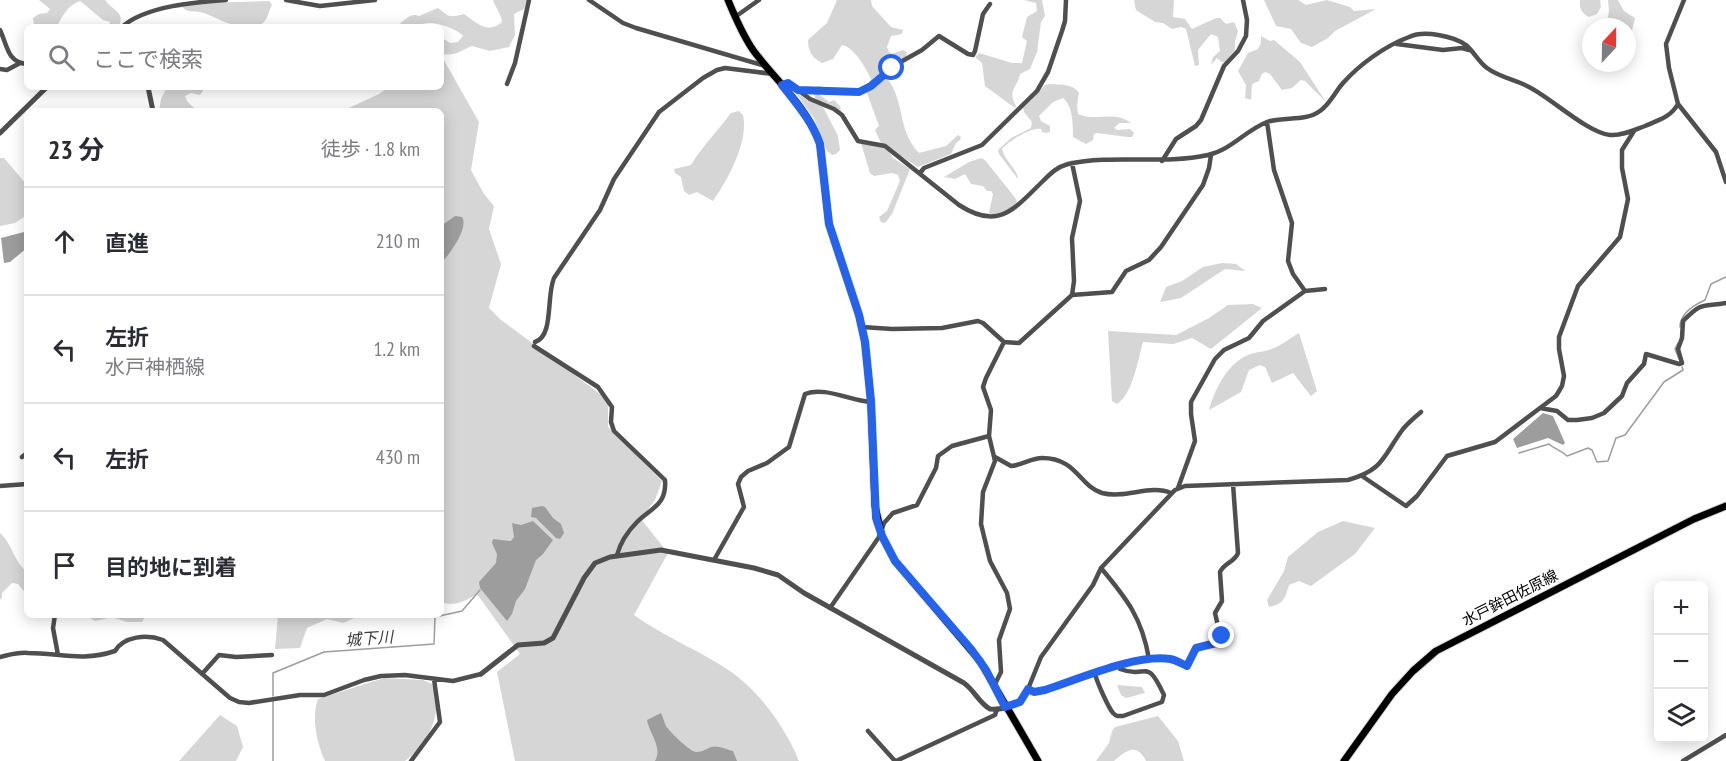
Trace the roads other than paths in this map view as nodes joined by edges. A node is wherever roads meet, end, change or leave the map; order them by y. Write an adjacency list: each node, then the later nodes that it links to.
1 (226, 0): 13 (street)
2 (286, 0): 3 (street)
3 (375, 0)
4 (528, 0): 22 (street)
5 (589, 0): 19 (street)
6 (728, 0): 12 (main road)
7 (759, 0): 12 (street)
8 (1066, 0): 37 (street)
9 (1243, 0): 35 (street)
10 (1684, 0): 27 (street)
11 (990, 4): 26 (street)
12 (735, 17): 19 (main road)
13 (126, 24)
14 (0, 30): 17 (street)
15 (1394, 45): 16 (street); 16 (street); 31 (street)
16 (1472, 52): 32 (street)
17 (20, 63): 18 (street); 20 (street)
18 (24, 64)
19 (766, 66): 21 (main road)
20 (0, 69)
21 (773, 74): 23 (main road); 58 (street)
22 (507, 84)
23 (782, 85): 26 (street); 43 (main road)
24 (44, 90): 28 (street)
25 (149, 90): 29 (street)
26 (798, 90): 37 (street)
27 (1678, 104): 32 (street); 38 (street)
28 (26, 108)
29 (152, 108)
30 (24, 110): 33 (street)
31 (1267, 122): 34 (street); 40 (street)
32 (1634, 131): 46 (street)
33 (0, 133)
34 (1211, 155): 35 (street); 41 (street)
35 (1162, 161): 36 (street)
36 (1072, 163): 37 (street); 41 (street)
37 (920, 173)
38 (1726, 182)
39 (1325, 289): 40 (street)
40 (1305, 291): 54 (street)
41 (1072, 296): 44 (street)
42 (1726, 303): 46 (street)
43 (862, 327): 44 (street); 45 (main road)
44 (1004, 342): 48 (street)
45 (871, 402): 57 (main road); 59 (street)
46 (1540, 408): 50 (street)
47 (1421, 412): 50 (street)
48 (989, 436): 49 (street); 57 (street)
49 (995, 457): 55 (street); 72 (street)
50 (1362, 476): 52 (street)
51 (24, 484): 53 (street)
52 (1233, 484): 54 (street); 66 (street)
53 (0, 486)
54 (1178, 488): 55 (street)
55 (1171, 493): 60 (street)
56 (1726, 506): 81 (main road, 水戸鉾田佐原線)
57 (881, 532): 61 (street); 72 (main road)
58 (617, 555): 59 (street); 69 (street)
59 (714, 560): 61 (street)
60 (1101, 568): 66 (street); 73 (street)
61 (830, 608): 75 (street)
62 (54, 618): 63 (street)
63 (58, 655): 65 (street); 68 (street)
64 (272, 655): 68 (street)
65 (0, 657)
66 (1149, 659): 67 (street)
67 (1119, 665): 70 (street); 70 (street)
68 (202, 674): 71 (street)
69 (481, 674): 71 (street)
70 (1095, 674): 73 (street)
71 (434, 679): 78 (street)
72 (994, 686): 74 (main road)
73 (1028, 689): 74 (street)
74 (1005, 707): 75 (street); 80 (main road)
75 (997, 709): 79 (street)
76 (868, 731): 79 (street)
77 (1726, 735): 82 (street)
78 (411, 761)
79 (896, 761)
80 (1038, 761)
81 (1344, 761)
82 (1683, 761)

